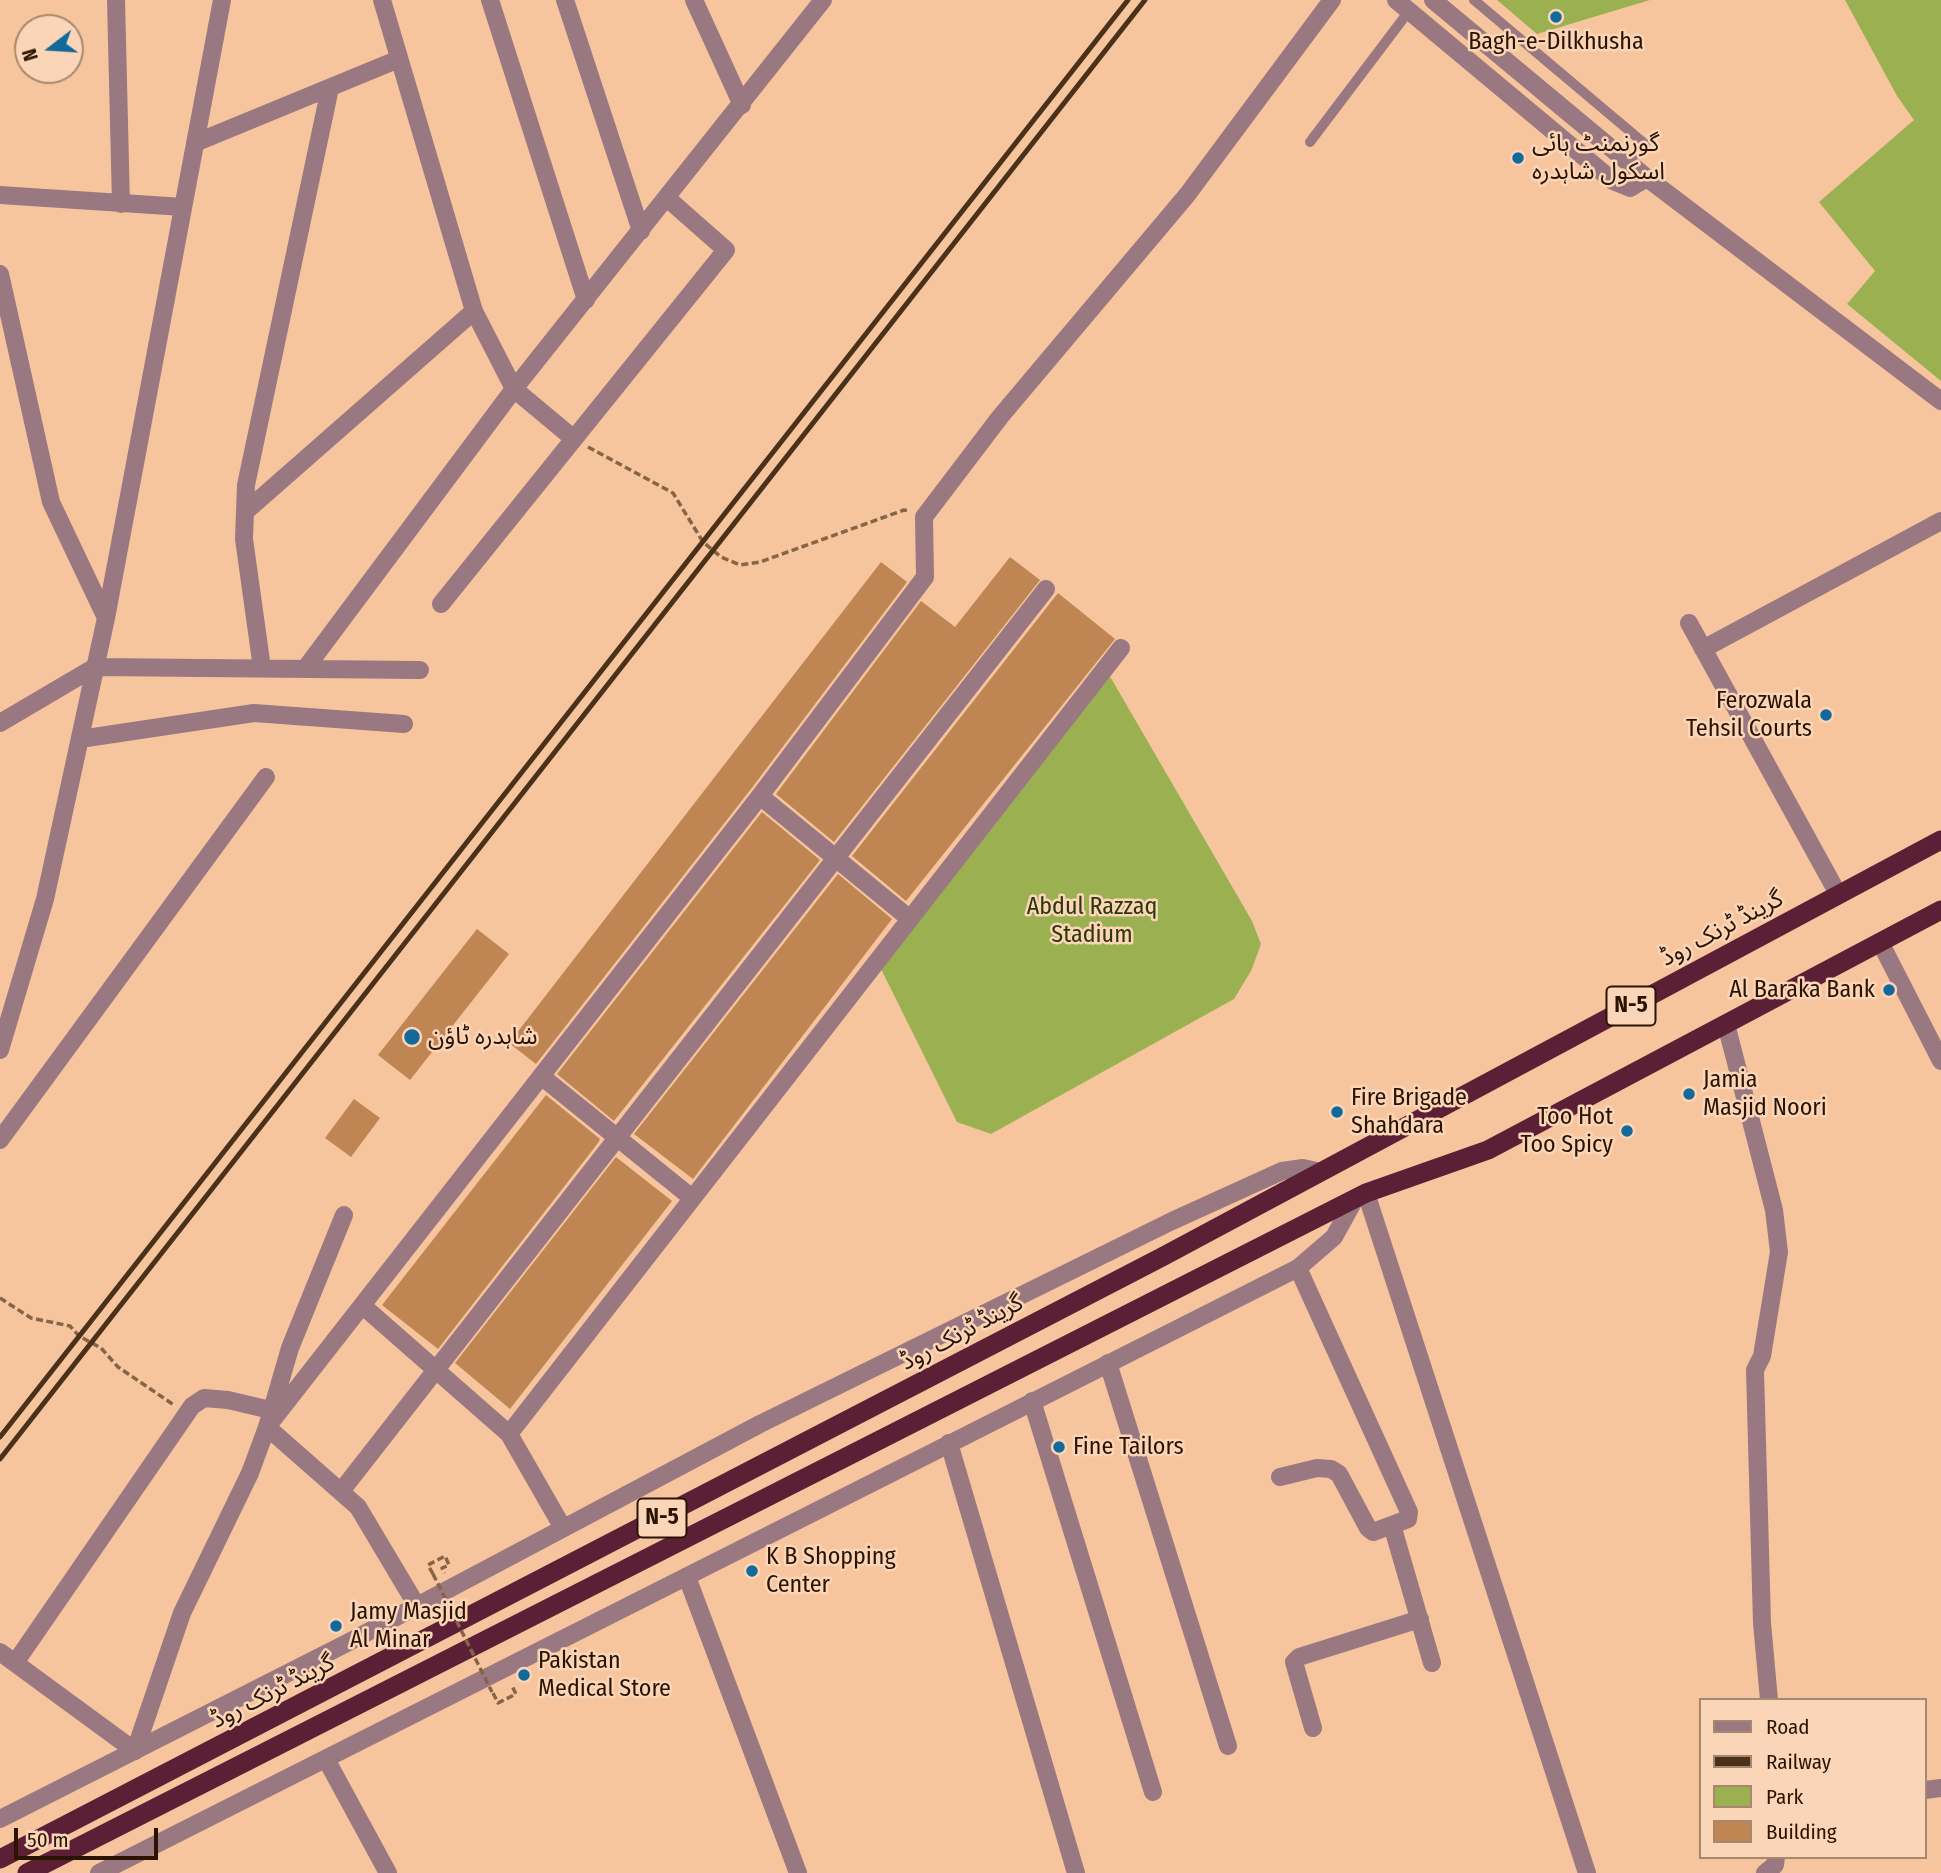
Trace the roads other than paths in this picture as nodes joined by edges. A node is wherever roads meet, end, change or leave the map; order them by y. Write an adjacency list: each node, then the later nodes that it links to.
1 (116, 0): 21 (street)
2 (222, 0): 16 (street)
3 (382, 0): 12 (street)
4 (490, 0): 25 (street)
5 (565, 0): 23 (street)
6 (694, 0): 14 (street)
7 (1332, 0): 46 (street)
8 (1433, 0): 17 (street)
9 (1474, 0): 17 (lane)
10 (818, 2): 14 (street)
11 (1402, 5): 15 (lane); 18 (street)
12 (400, 59): 13 (street); 26 (street)
13 (330, 88): 16 (street); 30 (street)
14 (741, 105): 20 (street)
15 (1310, 142)
16 (195, 143): 22 (street)
17 (1629, 162): 18 (street)
18 (1647, 178): 28 (street)
19 (0, 195): 21 (street)
20 (667, 198): 23 (street); 29 (street)
21 (121, 204): 22 (street)
22 (183, 207): 34 (street)
23 (641, 231): 25 (street)
24 (0, 274): 34 (street)
25 (586, 300): 27 (street)
26 (474, 311): 27 (street); 30 (street)
27 (514, 389): 29 (street); 40 (street)
28 (1941, 401)
29 (574, 439): 33 (street)
30 (245, 512): 39 (street)
31 (1941, 521): 37 (street)
32 (1046, 589): 48 (street)
33 (441, 604)
34 (106, 618): 38 (street)
35 (1689, 623): 37 (street)
36 (1121, 648): 51 (street)
37 (1703, 649): 49 (street)
38 (95, 667): 39 (street); 42 (street); 44 (street)
39 (262, 668): 40 (street)
40 (305, 668): 41 (street)
41 (420, 670)
42 (0, 723)
43 (404, 724): 44 (street)
44 (80, 739): 54 (street)
45 (266, 777): 58 (street)
46 (760, 796): 48 (street); 56 (street)
47 (1941, 840): 49 (highway, گرینڈ ٹرنک روڈ / N-5)
48 (836, 858): 51 (street); 57 (street)
49 (1838, 894): 59 (highway, گرینڈ ٹرنک روڈ / N-5)
50 (1941, 910): 52 (highway, گرینڈ ٹرنک روڈ / N-5)
51 (910, 919): 61 (street)
52 (1880, 942): 53 (highway, گرینڈ ٹرنک روڈ / N-5); 55 (street)
53 (1726, 1024): 60 (highway, گرینڈ ٹرنک روڈ / N-5); 81 (street)
54 (0, 1050)
55 (1941, 1061)
56 (541, 1076): 57 (street); 64 (street)
57 (617, 1138): 61 (street); 66 (street)
58 (0, 1140)
59 (1321, 1172): 74 (street); 88 (highway, گرینڈ ٹرنک روڈ / N-5)
60 (1360, 1196): 63 (street); 89 (highway, گرینڈ ٹرنک روڈ / N-5); 94 (street)
61 (692, 1198): 69 (street)
62 (344, 1215): 68 (street)
63 (1298, 1268): 65 (street); 73 (street)
64 (363, 1306): 66 (street); 68 (street)
65 (1108, 1363): 67 (street); 83 (street)
66 (436, 1370): 69 (street); 72 (street)
67 (1032, 1401): 70 (street); 86 (street)
68 (273, 1417): 72 (street); 79 (street); 84 (street)
69 (509, 1434): 74 (street)
70 (949, 1443): 75 (street); 93 (street)
71 (1280, 1476): 73 (street)
72 (342, 1490): 76 (street)
73 (1392, 1525): 77 (street)
74 (564, 1528): 76 (street)
75 (687, 1577): 85 (street); 92 (street)
76 (417, 1606): 84 (street)
77 (1420, 1619): 80 (street); 82 (street)
78 (0, 1652): 79 (street)
79 (15, 1663): 84 (street)
80 (1432, 1663)
81 (1769, 1698)
82 (1313, 1728)
83 (1228, 1746)
84 (135, 1751): 87 (street)
85 (326, 1759): 90 (street); 91 (street)
86 (1153, 1792)
87 (0, 1819)
88 (0, 1858)
89 (27, 1873)
90 (99, 1873)
91 (388, 1873)
92 (799, 1873)
93 (1076, 1873)
94 (1587, 1873)

